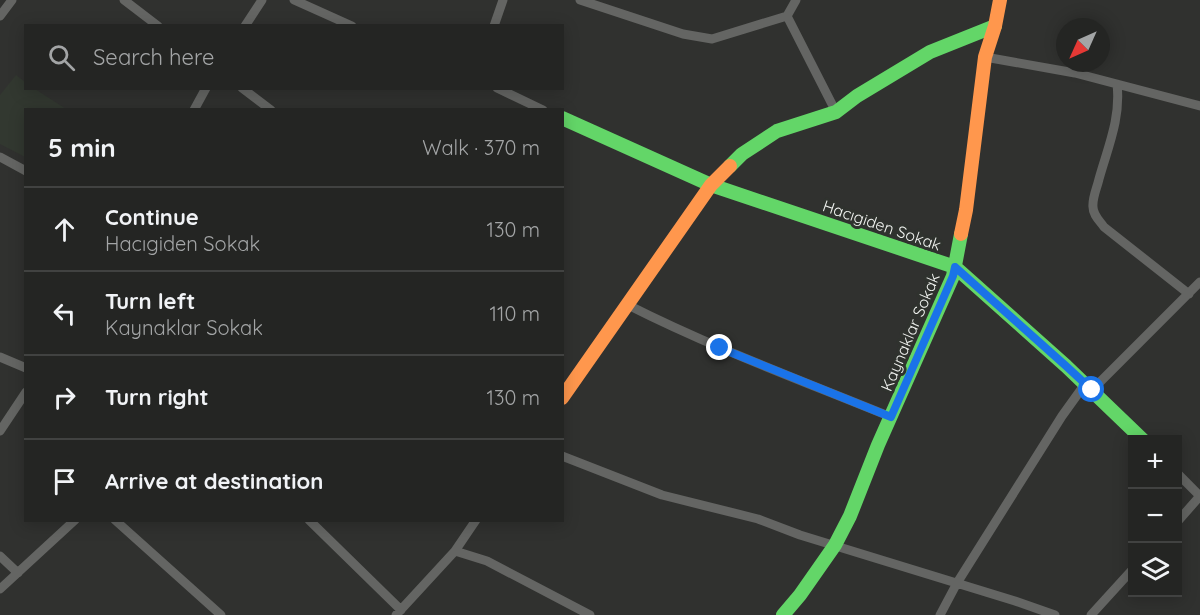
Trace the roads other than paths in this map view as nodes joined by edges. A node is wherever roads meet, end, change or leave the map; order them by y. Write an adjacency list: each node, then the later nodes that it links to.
1 (12, 0): 9 (street)
2 (124, 0): 11 (street)
3 (262, 0): 12 (street)
4 (294, 0): 13 (street)
5 (503, 0): 14 (street)
6 (580, 0): 10 (street)
7 (796, 0): 10 (street)
8 (1000, 0): 15 (street, Kaynaklar Sokak)
9 (0, 16)
10 (787, 16): 25 (street)
11 (155, 24)
12 (246, 24)
13 (348, 24)
14 (495, 24)
15 (994, 26): 16 (street, Kaynaklar Sokak); 25 (street)
16 (985, 57): 17 (street); 30 (street, Kaynaklar Sokak)
17 (1117, 84): 21 (street); 32 (street)
18 (205, 90): 22 (street)
19 (245, 90): 23 (street)
20 (502, 90): 24 (street)
21 (1200, 106)
22 (195, 108)
23 (268, 108)
24 (539, 108)
25 (836, 112): 29 (street)
26 (564, 119): 29 (street, Hacıgiden Sokak)
27 (0, 157): 28 (street)
28 (24, 170)
29 (711, 184): 30 (street, Hacıgiden Sokak); 33 (street)
30 (955, 267): 36 (street, Hacıgiden Sokak); 39 (street, Kaynaklar Sokak)
31 (1200, 282): 32 (street)
32 (1189, 294): 36 (street)
33 (628, 305): 38 (street); 39 (street)
34 (0, 357): 35 (street)
35 (24, 367)
36 (1089, 387): 41 (street, Hacıgiden Sokak); 55 (street)
37 (24, 395): 40 (street)
38 (564, 395)
39 (891, 417): 50 (street, Kaynaklar Sokak)
40 (0, 431)
41 (1138, 435)
42 (564, 457): 50 (street)
43 (1182, 478): 44 (street)
44 (1200, 496): 45 (street)
45 (1182, 516)
46 (73, 522): 53 (street)
47 (117, 522): 58 (street)
48 (311, 522): 57 (street)
49 (475, 522): 51 (street)
50 (835, 546): 55 (street); 60 (street, Kaynaklar Sokak)
51 (455, 551): 57 (street); 59 (street)
52 (0, 556): 53 (street)
53 (18, 573): 56 (street)
54 (1128, 574): 63 (street)
55 (957, 583): 61 (street); 62 (street)
56 (0, 589)
57 (399, 612)
58 (221, 615)
59 (590, 615)
60 (783, 615)
61 (940, 615)
62 (1055, 615)
63 (1091, 615)

